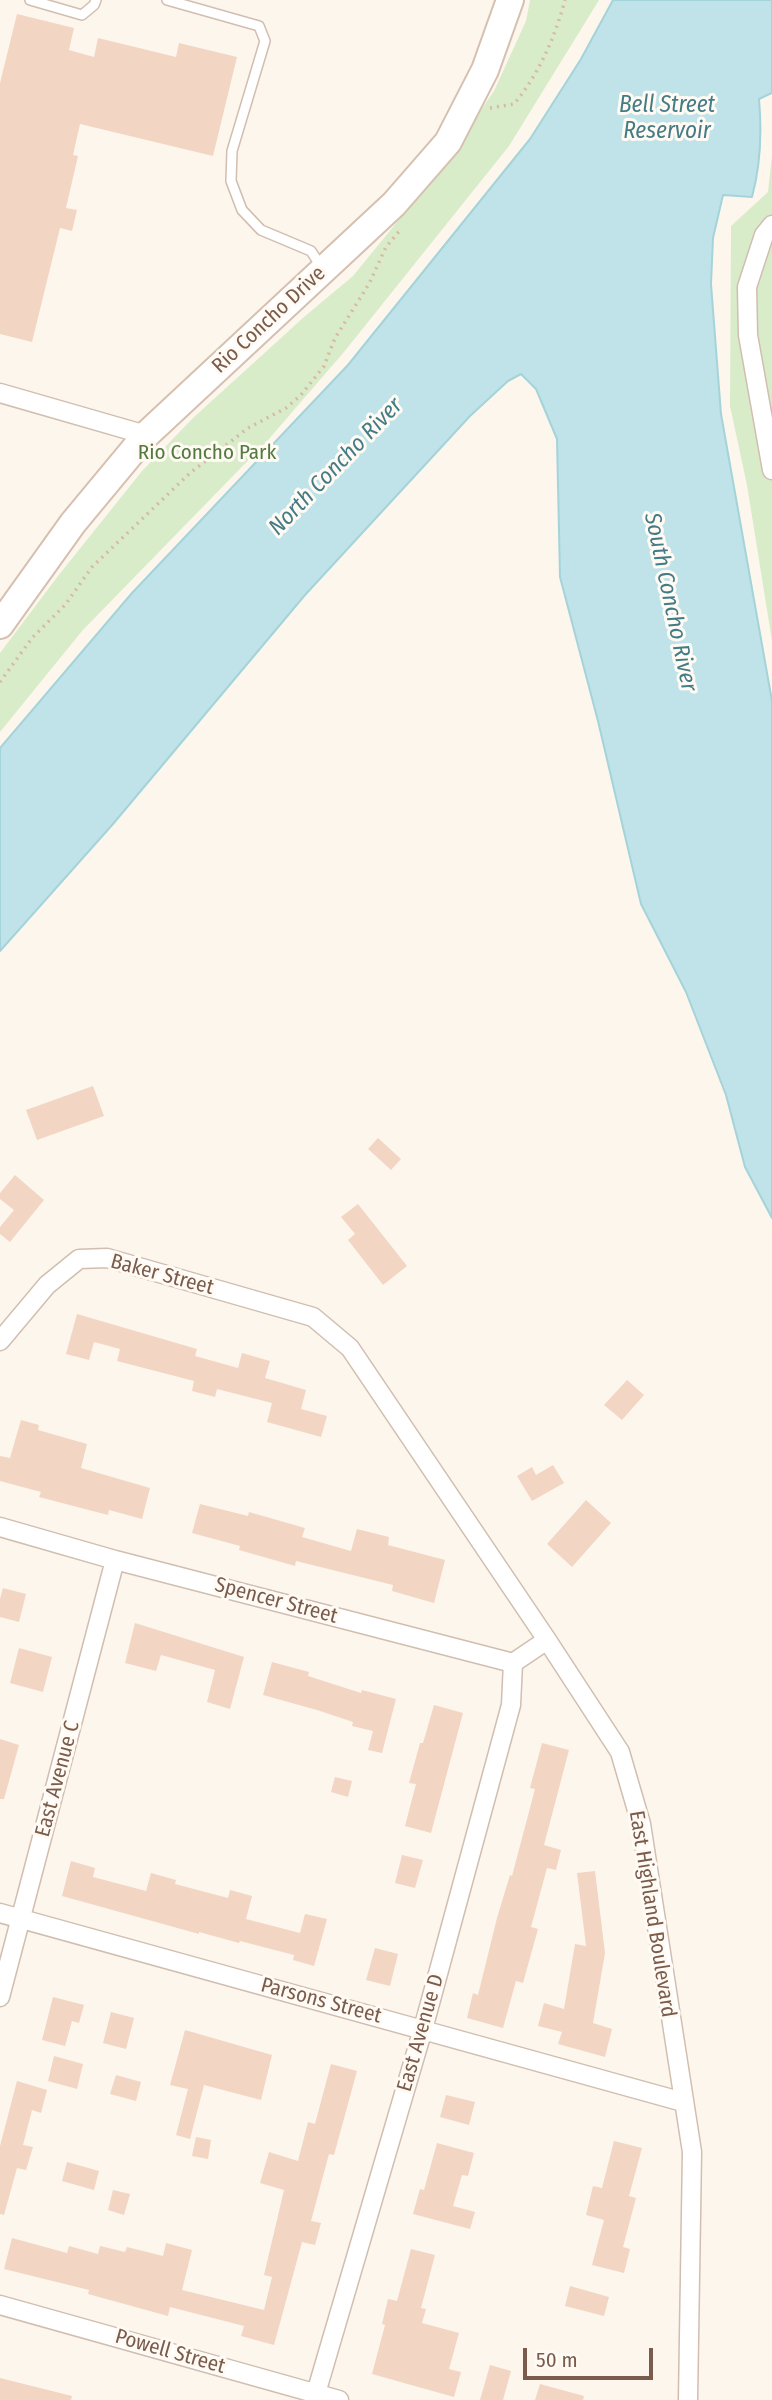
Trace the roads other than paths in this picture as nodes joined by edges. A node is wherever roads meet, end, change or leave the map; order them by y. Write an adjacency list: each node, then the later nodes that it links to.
1 (30, 0): 2 (lane)
2 (96, 0)
3 (167, 0): 6 (lane)
4 (510, 0): 6 (street, Rio Concho Drive)
5 (772, 225): 9 (street)
6 (323, 270): 8 (street, Rio Concho Drive)
7 (0, 394): 8 (street)
8 (146, 435): 10 (street, Rio Concho Drive)
9 (772, 470)
10 (0, 625)
11 (313, 1317): 12 (street, Baker Street); 15 (street, East Highland Boulevard)
12 (0, 1341)
13 (0, 1527): 14 (street, Spencer Street)
14 (115, 1560): 16 (street, Spencer Street); 18 (street, East Avenue C)
15 (547, 1640): 16 (street); 21 (street, East Highland Boulevard)
16 (513, 1663): 20 (street, East Avenue D)
17 (0, 1913): 18 (street, Parsons Street)
18 (22, 1919): 19 (street, East Avenue C); 20 (street, Parsons Street)
19 (0, 1997)
20 (423, 2029): 21 (street, Parsons Street); 23 (street, East Avenue D)
21 (682, 2102): 25 (street, East Highland Boulevard)
22 (0, 2305): 23 (street, Powell Street)
23 (315, 2397): 24 (street, Powell Street)
24 (339, 2400)
25 (688, 2400)

